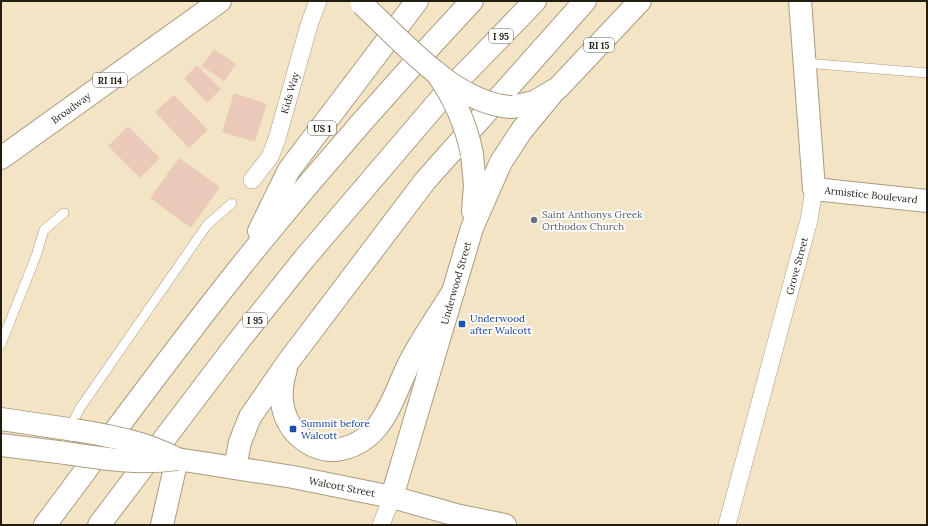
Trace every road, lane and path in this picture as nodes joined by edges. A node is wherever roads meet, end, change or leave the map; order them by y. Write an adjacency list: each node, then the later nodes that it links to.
1 (220, 1): 14 (main road, Broadway / RI 114)
2 (318, 1): 15 (street, Kids Way)
3 (417, 1): 21 (main road, US 1)
4 (472, 1): 21 (main road)
5 (535, 1): 31 (main road, I 95)
6 (585, 1): 24 (main road)
7 (640, 1): 13 (main road, RI 15)
8 (800, 1): 10 (main road, Grove Street)
9 (359, 2): 11 (main road, bridge)
10 (805, 62): 12 (lane); 16 (main road, Grove Street)
11 (436, 72): 13 (main road, bridge); 20 (main road, bridge)
12 (927, 73)
13 (558, 88): 20 (main road, Underwood Street)
14 (1, 158)
15 (252, 180)
16 (814, 190): 17 (main road, Armistice Boulevard); 37 (street, Grove Street)
17 (927, 201)
18 (232, 202): 26 (lane)
19 (64, 213): 23 (lane)
20 (472, 228): 22 (main road, Underwood Street)
21 (242, 265): 33 (main road)
22 (454, 290): 24 (main road); 30 (main road, Underwood Street)
23 (1, 344)
24 (288, 362): 29 (main road)
25 (1, 419): 26 (main road, Walcott Street)
26 (74, 430): 28 (main road, Walcott Street, bridge)
27 (1, 445): 28 (main road, Walcott Street, bridge)
28 (182, 459): 29 (main road, Walcott Street); 34 (main road)
29 (235, 468): 30 (main road, Walcott Street)
30 (392, 497): 32 (main road, Walcott Street); 35 (street)
31 (106, 519)
32 (461, 521): 36 (main road, Walcott Street)
33 (45, 525)
34 (162, 525)
35 (381, 525)
36 (505, 525)
37 (727, 525)

